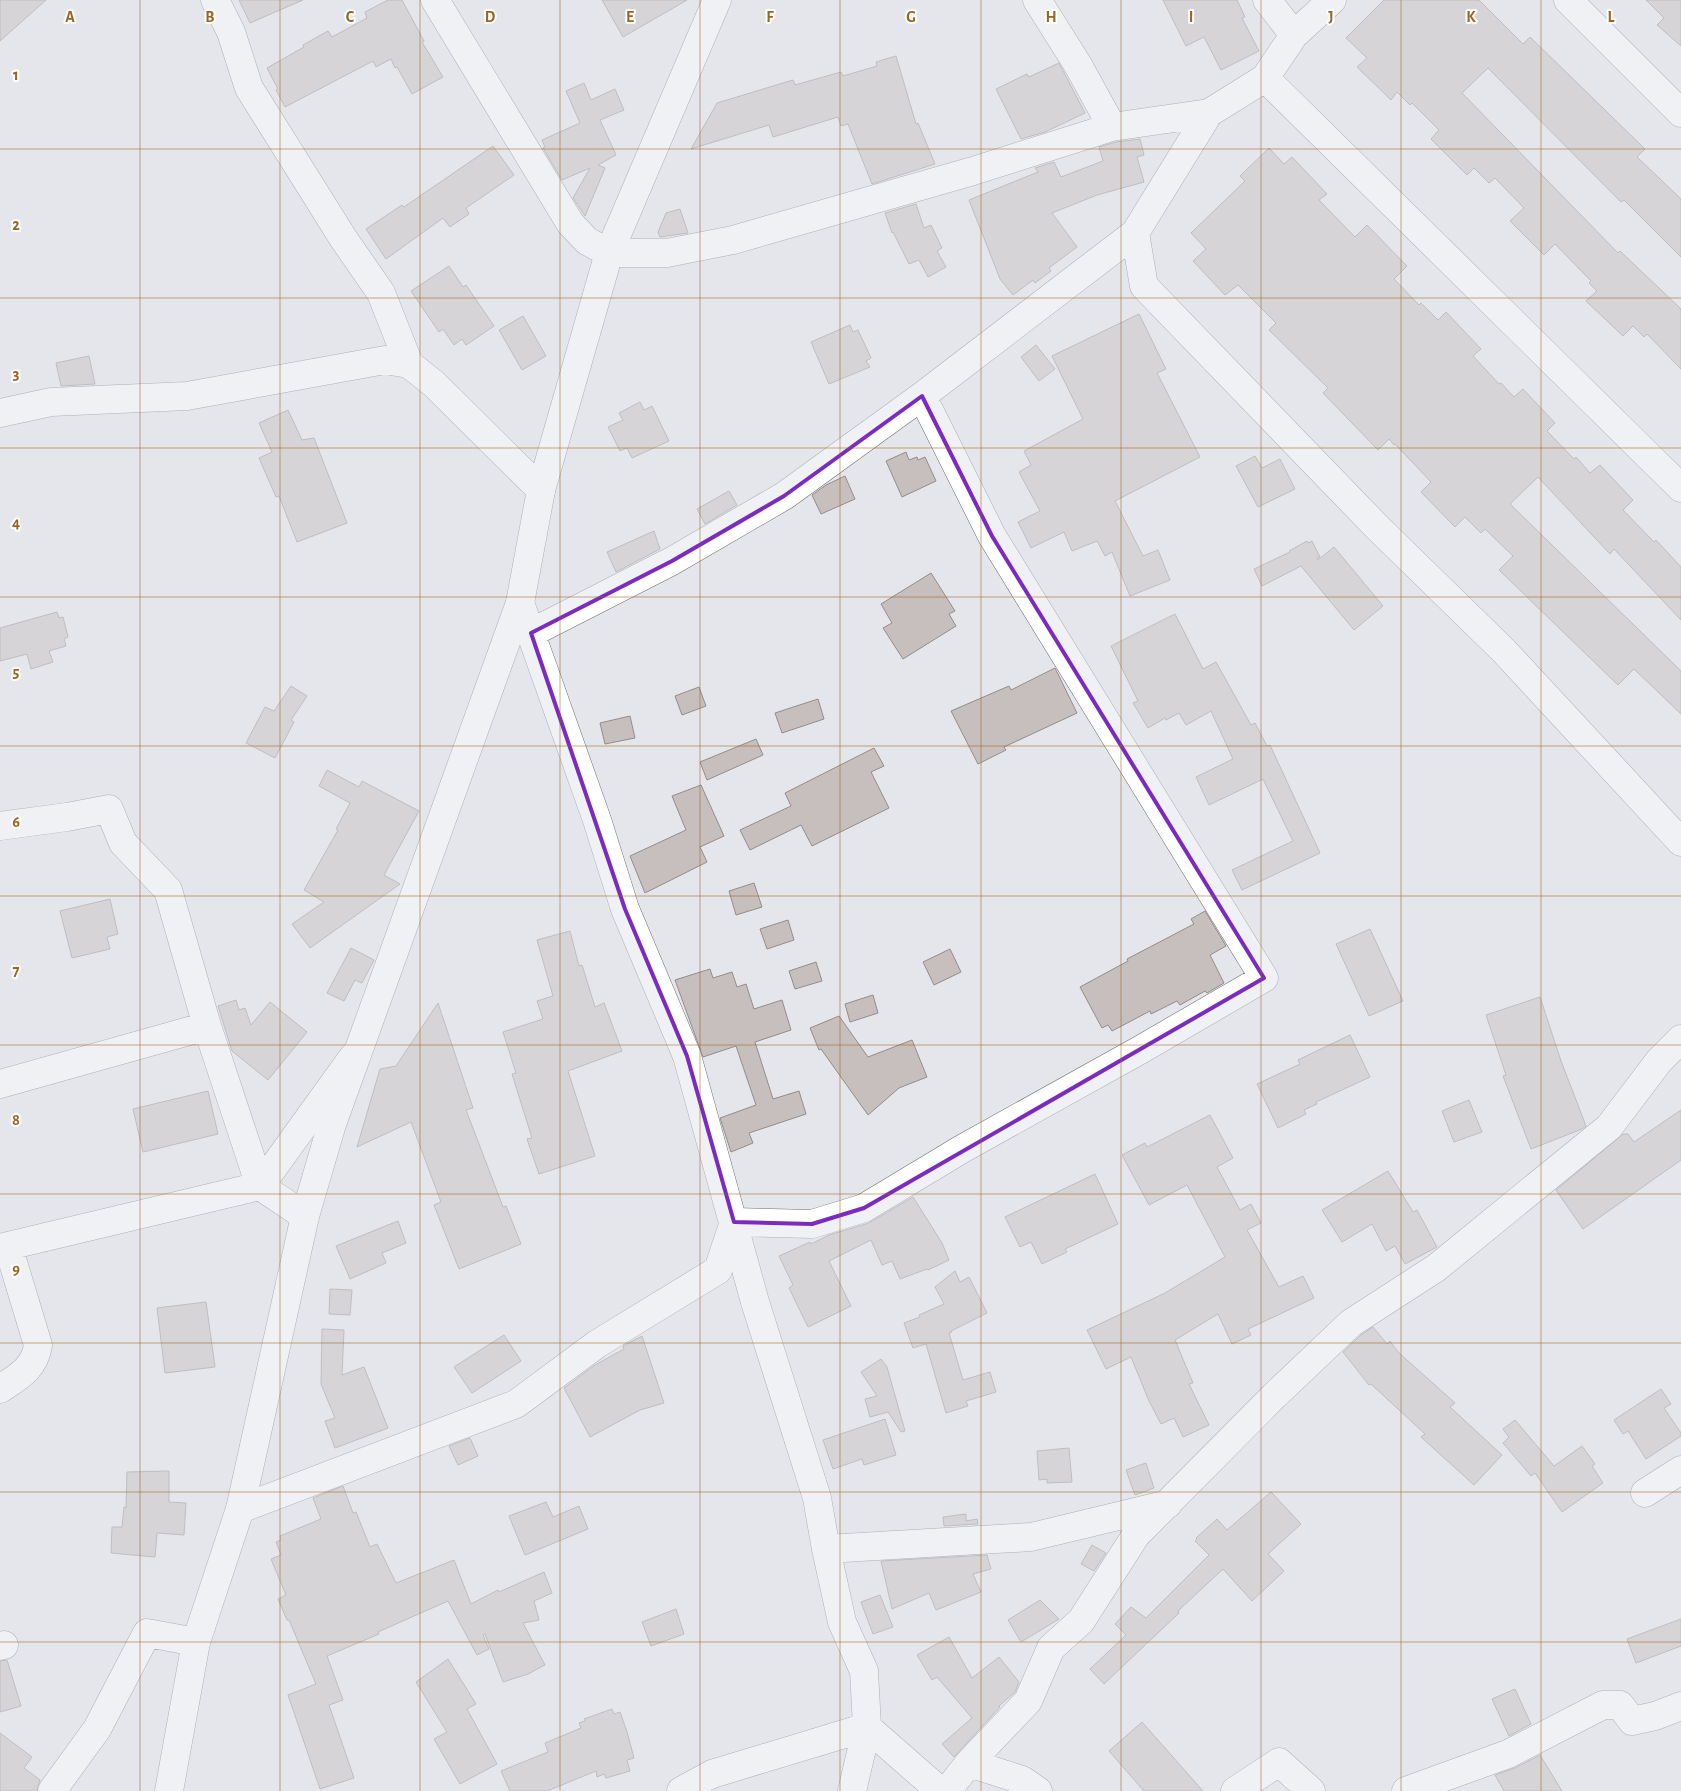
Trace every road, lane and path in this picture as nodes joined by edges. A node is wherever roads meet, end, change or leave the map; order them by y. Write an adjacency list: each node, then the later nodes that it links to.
1 (215, 0): 15 (street)
2 (435, 0): 14 (street)
3 (717, 0): 14 (street)
4 (1037, 0): 12 (street)
5 (1267, 0): 8 (street)
6 (1332, 0): 8 (street)
7 (1568, 0): 11 (street)
8 (1294, 35): 9 (street)
9 (1265, 78): 10 (street); 18 (street)
10 (1209, 113): 12 (street); 13 (street)
11 (1681, 113)
12 (1112, 127): 14 (street)
13 (1135, 233): 16 (street); 23 (street)
14 (609, 253): 19 (street)
15 (409, 364): 17 (street); 19 (street)
16 (922, 396): 21 (street); 30 (street)
17 (0, 413)
18 (1681, 488)
19 (541, 490): 20 (street)
20 (520, 603): 21 (street); 26 (street)
21 (531, 633): 30 (street)
22 (0, 826): 24 (street)
23 (1681, 842)
24 (207, 1026): 27 (street); 28 (street)
25 (1681, 1040): 35 (street)
26 (358, 1049): 28 (street); 29 (street)
27 (0, 1084)
28 (260, 1186): 29 (street); 31 (street)
29 (305, 1216): 36 (street)
30 (734, 1222): 36 (street); 37 (street)
31 (4, 1247): 32 (street)
32 (0, 1389)
33 (1681, 1470): 34 (street)
34 (1644, 1493)
35 (1168, 1504): 37 (street); 41 (street)
36 (240, 1509): 38 (street)
37 (826, 1549): 40 (street)
38 (196, 1642): 42 (street); 43 (street)
39 (1681, 1706): 51 (street)
40 (867, 1727): 44 (street); 45 (street); 46 (street)
41 (969, 1763): 47 (street); 48 (street)
42 (52, 1791)
43 (169, 1791)
44 (682, 1791)
45 (852, 1791)
46 (940, 1791)
47 (948, 1791)
48 (1038, 1791)
49 (1235, 1791): 50 (street)
50 (1311, 1791)
51 (1406, 1791)

